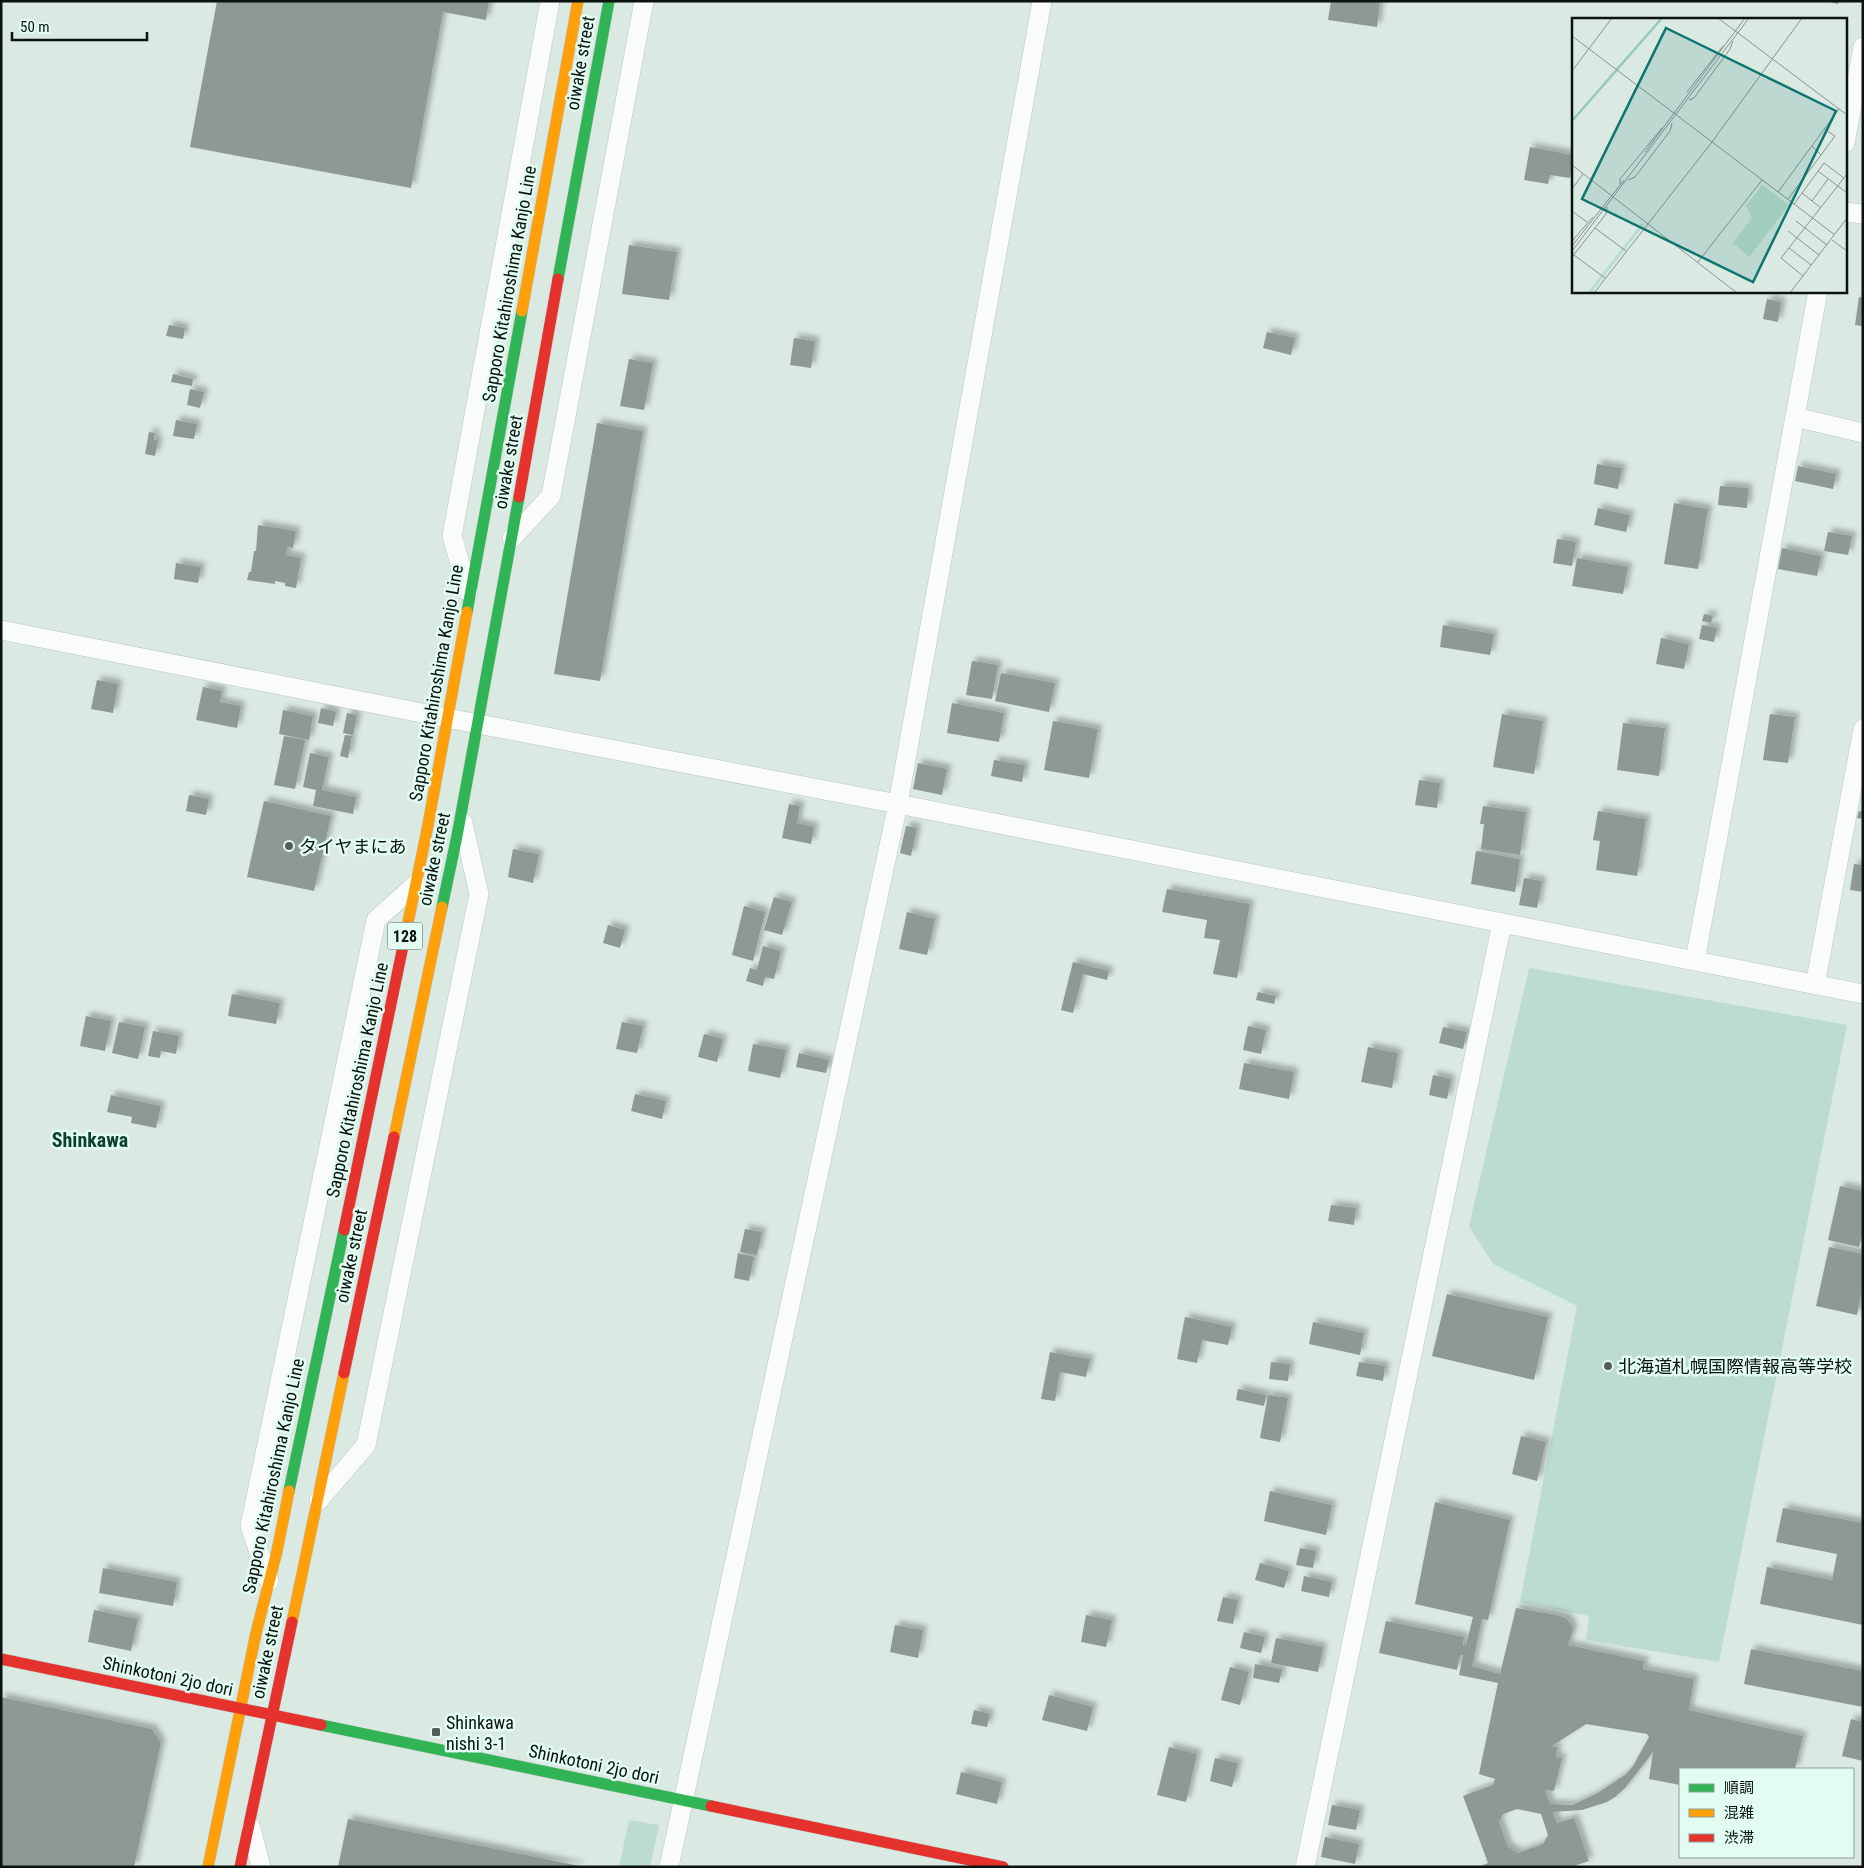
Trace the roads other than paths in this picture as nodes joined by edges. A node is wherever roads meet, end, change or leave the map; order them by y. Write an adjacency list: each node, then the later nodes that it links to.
1 (550, 1): 14 (street)
2 (578, 1): 14 (main road, Sapporo Kitahiroshima Kanjo Line / 128)
3 (609, 1): 13 (main road, oiwake street / 128)
4 (644, 1): 13 (street)
5 (1042, 1): 19 (street)
6 (1863, 47): 7 (street)
7 (1846, 138)
8 (1846, 212): 9 (street)
9 (1863, 214)
10 (1818, 292): 11 (street)
11 (1795, 417): 12 (street); 23 (street)
12 (1863, 434)
13 (512, 538): 17 (main road, oiwake street / 128)
14 (469, 597): 16 (main road, Sapporo Kitahiroshima Kanjo Line / 128)
15 (1, 630): 16 (street)
16 (448, 718): 17 (street); 21 (main road, Sapporo Kitahiroshima Kanjo Line / 128)
17 (478, 723): 19 (street); 20 (main road, oiwake street / 128)
18 (1863, 729): 24 (street)
19 (898, 804): 22 (street); 31 (street)
20 (461, 815): 26 (main road, oiwake street / 128); 26 (street)
21 (416, 884): 27 (main road, Sapporo Kitahiroshima Kanjo Line / 128); 27 (street)
22 (1502, 923): 23 (street); 38 (street)
23 (1695, 961): 24 (street)
24 (1815, 985): 25 (street)
25 (1863, 994)
26 (316, 1503): 30 (main road, oiwake street / 128)
27 (269, 1582): 29 (main road, Sapporo Kitahiroshima Kanjo Line / 128)
28 (1, 1659): 29 (main road, Shinkotoni 2jo dori)
29 (241, 1709): 30 (main road, Shinkotoni 2jo dori); 33 (main road, Sapporo Kitahiroshima Kanjo Line / 128)
30 (272, 1715): 31 (main road, Shinkotoni 2jo dori); 32 (main road, oiwake street / 128)
31 (683, 1800): 36 (street); 37 (main road, Shinkotoni 2jo dori)
32 (249, 1820): 34 (main road, oiwake street / 128); 35 (street)
33 (208, 1867)
34 (240, 1867)
35 (261, 1867)
36 (669, 1867)
37 (1003, 1867)
38 (1305, 1867)

